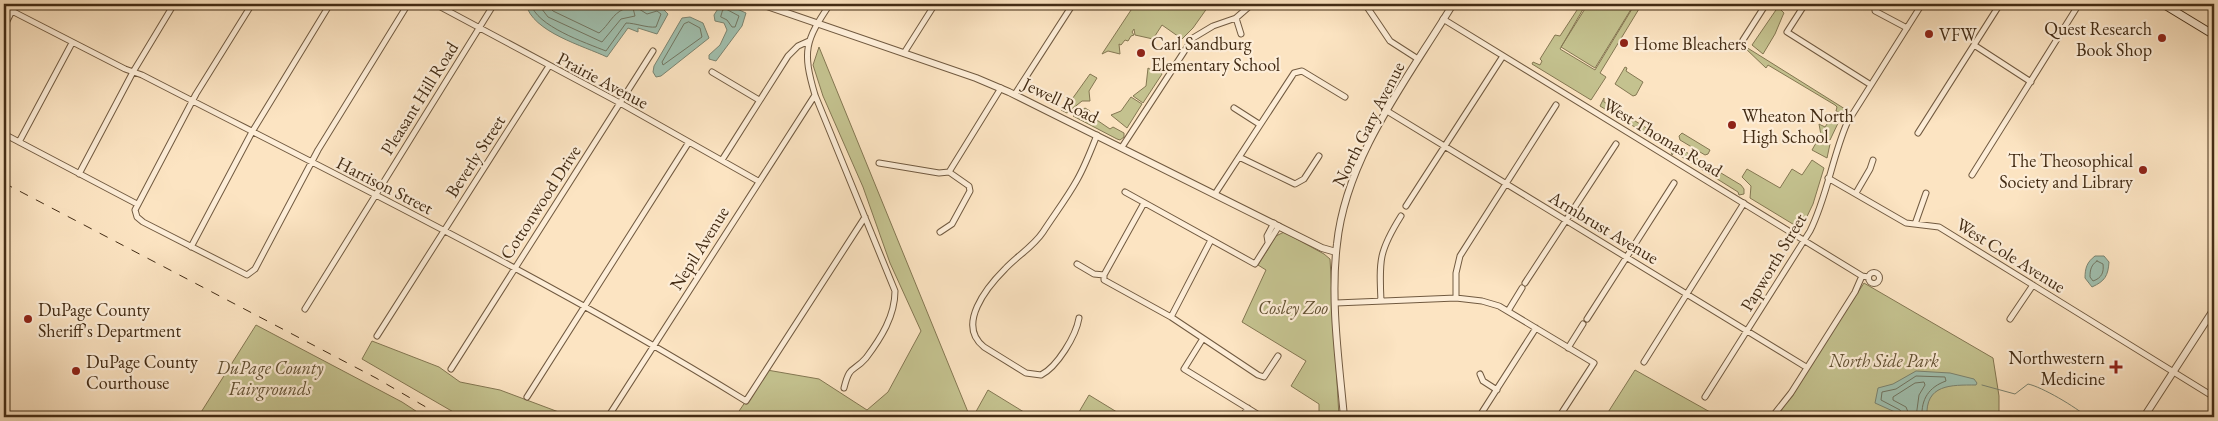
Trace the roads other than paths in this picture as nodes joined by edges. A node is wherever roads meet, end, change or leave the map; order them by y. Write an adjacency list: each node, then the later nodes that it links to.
1 (174, 4): 40 (street)
2 (252, 4): 49 (street)
3 (330, 4): 55 (street)
4 (408, 4): 68 (street)
5 (435, 4): 27 (street, Prairie Avenue)
6 (494, 4): 27 (street, Pleasant Hill Road)
7 (761, 4): 25 (street, Jewell Road)
8 (830, 4): 25 (street)
9 (935, 4): 36 (street)
10 (1073, 4): 45 (street)
11 (1252, 4): 23 (street)
12 (1365, 4): 38 (street)
13 (1452, 4): 24 (street, North Gary Avenue)
14 (1766, 4): 31 (street)
15 (1804, 4): 43 (street)
16 (1874, 4): 28 (street)
17 (1922, 4): 28 (street, Papworth Street)
18 (2000, 4): 34 (street)
19 (2080, 4): 42 (street)
20 (2163, 4): 30 (main road)
21 (4, 7): 22 (street, Harrison Street)
22 (12, 11): 26 (street); 33 (street, Harrison Street)
23 (1236, 18): 29 (street); 62 (street)
24 (1443, 19): 37 (street, West Thomas Road); 38 (street, North Gary Avenue)
25 (817, 23): 32 (street); 36 (street, Jewell Road)
26 (4, 27)
27 (479, 28): 39 (street, Prairie Avenue); 81 (street, Pleasant Hill Road)
28 (1907, 28): 43 (street, Papworth Street)
29 (1241, 34)
30 (2214, 35)
31 (1743, 40)
32 (809, 41): 46 (street); 48 (street)
33 (72, 43): 40 (street, Harrison Street); 59 (street)
34 (1974, 45): 42 (street); 56 (street)
35 (653, 51): 50 (street, Cottonwood Drive)
36 (904, 53): 44 (street, Jewell Road)
37 (1503, 56): 63 (street); 84 (street, West Thomas Road)
38 (1418, 59): 53 (street, North Gary Avenue)
39 (549, 66): 50 (street, Prairie Avenue); 91 (street, Beverly Street)
40 (133, 72): 49 (street, Harrison Street); 71 (street)
41 (712, 72): 48 (street)
42 (2031, 82): 72 (street)
43 (1870, 85): 73 (street, Papworth Street)
44 (1001, 88): 45 (street, Jewell Road); 70 (street)
45 (1016, 94): 58 (street, Jewell Road)
46 (815, 95): 74 (street, Nepil Avenue); 87 (street)
47 (1344, 97): 54 (street)
48 (759, 100): 66 (street)
49 (193, 101): 55 (street, Harrison Street); 83 (street)
50 (620, 103): 60 (street, Prairie Avenue); 99 (street, Cottonwood Drive)
51 (1556, 105): 76 (street)
52 (1234, 108): 54 (street)
53 (1387, 111): 63 (street, Armbrust Avenue); 96 (street, North Gary Avenue)
54 (1259, 124): 65 (street)
55 (252, 132): 68 (street, Harrison Street); 95 (street)
56 (1918, 133)
57 (4, 134): 59 (street)
58 (1097, 135): 62 (street, Jewell Road); 111 (street)
59 (19, 142): 71 (street)
60 (689, 142): 66 (street, Prairie Avenue); 106 (street)
61 (1616, 144): 88 (street)
62 (1122, 147): 80 (street, Jewell Road)
63 (1445, 147): 76 (street, Armbrust Avenue); 85 (street)
64 (1319, 156): 65 (street)
65 (1239, 157): 80 (street)
66 (722, 160): 74 (street, Prairie Avenue)
67 (1873, 160): 78 (street)
68 (312, 162): 81 (street, Harrison Street); 95 (street)
69 (880, 163): 70 (street)
70 (949, 172): 92 (street)
71 (79, 174): 83 (street)
72 (1972, 175)
73 (1828, 178): 78 (street, West Cole Avenue); 94 (street, Papworth Street)
74 (758, 181): 117 (street, Nepil Avenue)
75 (1674, 183): 97 (street)
76 (1506, 184): 88 (street, Armbrust Avenue); 103 (street)
77 (1125, 192): 82 (street)
78 (1856, 193): 89 (street, West Cole Avenue)
79 (1926, 193): 89 (street)
80 (1215, 194): 90 (street, Jewell Road)
81 (375, 195): 91 (street, Harrison Street); 107 (street, Pleasant Hill Road)
82 (1144, 203): 93 (street); 100 (street)
83 (137, 204): 95 (street)
84 (1744, 204): 94 (street, West Thomas Road); 102 (street)
85 (1406, 206)
86 (1401, 216): 104 (street)
87 (865, 217): 117 (street, Harrison Street); 125 (street)
88 (1566, 220): 97 (street, Armbrust Avenue); 109 (street)
89 (1915, 224): 101 (street, West Cole Avenue)
90 (1277, 225): 93 (street); 96 (street, Jewell Road)
91 (444, 231): 99 (street, Harrison Street); 115 (street, Beverly Street)
92 (940, 232)
93 (1211, 240): 110 (street)
94 (1804, 240): 114 (street, Papworth Street); 121 (street, West Thomas Road)
95 (191, 247)
96 (1336, 252): 105 (street, North Gary Avenue)
97 (1626, 257): 102 (street, Armbrust Avenue); 118 (street)
98 (1077, 264): 100 (street)
99 (514, 268): 106 (street, Harrison Street); 122 (street, Cottonwood Drive)
100 (1104, 275): 110 (street)
101 (2032, 284): 112 (street); 123 (street, West Cole Avenue)
102 (1686, 294): 114 (street, Armbrust Avenue); 120 (street)
103 (1456, 298): 104 (street); 109 (street)
104 (1381, 301): 105 (street)
105 (1336, 302): 134 (street, North Gary Avenue)
106 (584, 306): 117 (street, Harrison Street); 128 (street)
107 (305, 308)
108 (2214, 308): 123 (street)
109 (1508, 311): 113 (street)
110 (1171, 317): 116 (street)
111 (1079, 318)
112 (2010, 319)
113 (1536, 328): 118 (street); 126 (street)
114 (1747, 332): 121 (street, Armbrust Avenue); 129 (street, Papworth Street)
115 (377, 336)
116 (1202, 340): 119 (street); 130 (street)
117 (654, 345): 131 (street, Nepil Avenue)
118 (1568, 348): 136 (street)
119 (1278, 356)
120 (1644, 362)
121 (1806, 367): 137 (street)
122 (451, 369)
123 (2174, 371): 127 (street, West Cole Avenue); 138 (street)
124 (1480, 374): 126 (street)
125 (844, 388)
126 (1497, 390): 135 (street)
127 (2214, 396)
128 (526, 397)
129 (1705, 397)
130 (1248, 408): 132 (street); 133 (street)
131 (608, 417)
132 (1242, 417)
133 (1262, 417)
134 (1344, 417)
135 (1479, 417)
136 (1559, 417)
137 (1772, 417)
138 (2144, 417)

